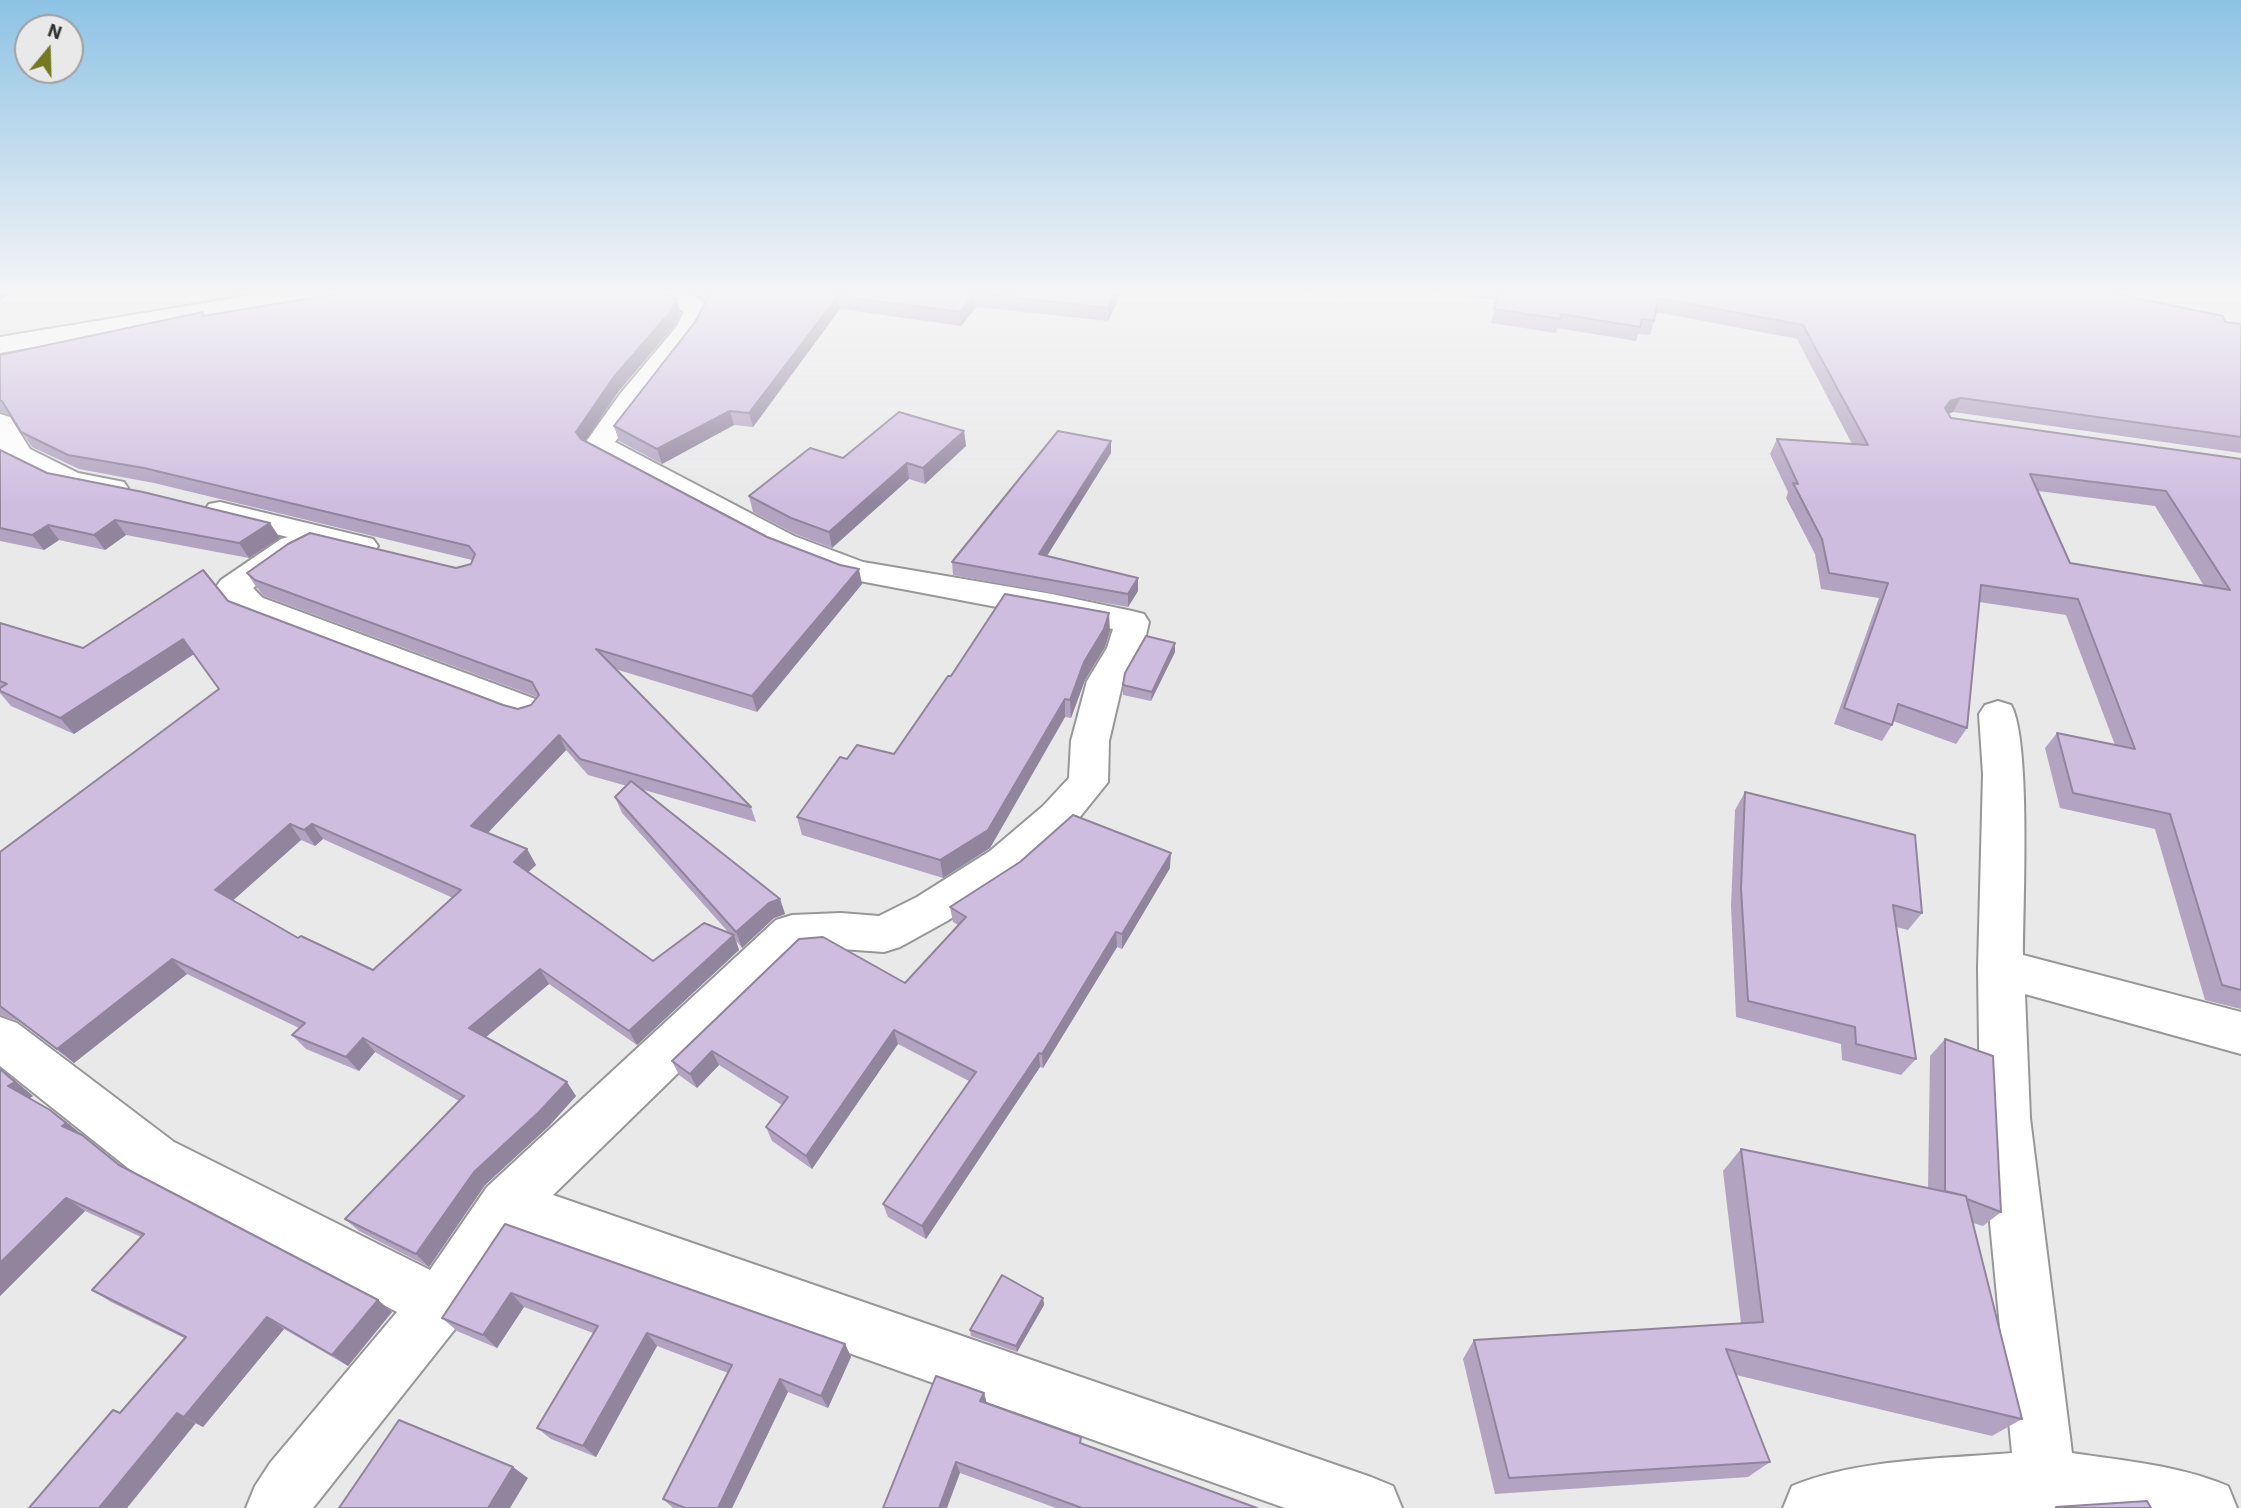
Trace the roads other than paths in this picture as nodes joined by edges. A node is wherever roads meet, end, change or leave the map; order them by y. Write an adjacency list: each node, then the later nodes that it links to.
1 (660, 363): 12 (street)
2 (0, 423): 3 (street)
3 (142, 493)
4 (195, 505): 5 (street)
5 (316, 534): 6 (street); 7 (street)
6 (383, 551)
7 (525, 709)
8 (1997, 714): 9 (street)
9 (2001, 968): 10 (street); 14 (street)
10 (2241, 1033)
11 (0, 1038): 13 (street)
12 (506, 1205): 13 (street); 16 (street)
13 (439, 1304): 15 (street)
14 (2045, 1480): 17 (street); 18 (street)
15 (277, 1508)
16 (1371, 1508)
17 (1814, 1508)
18 (2206, 1508)

